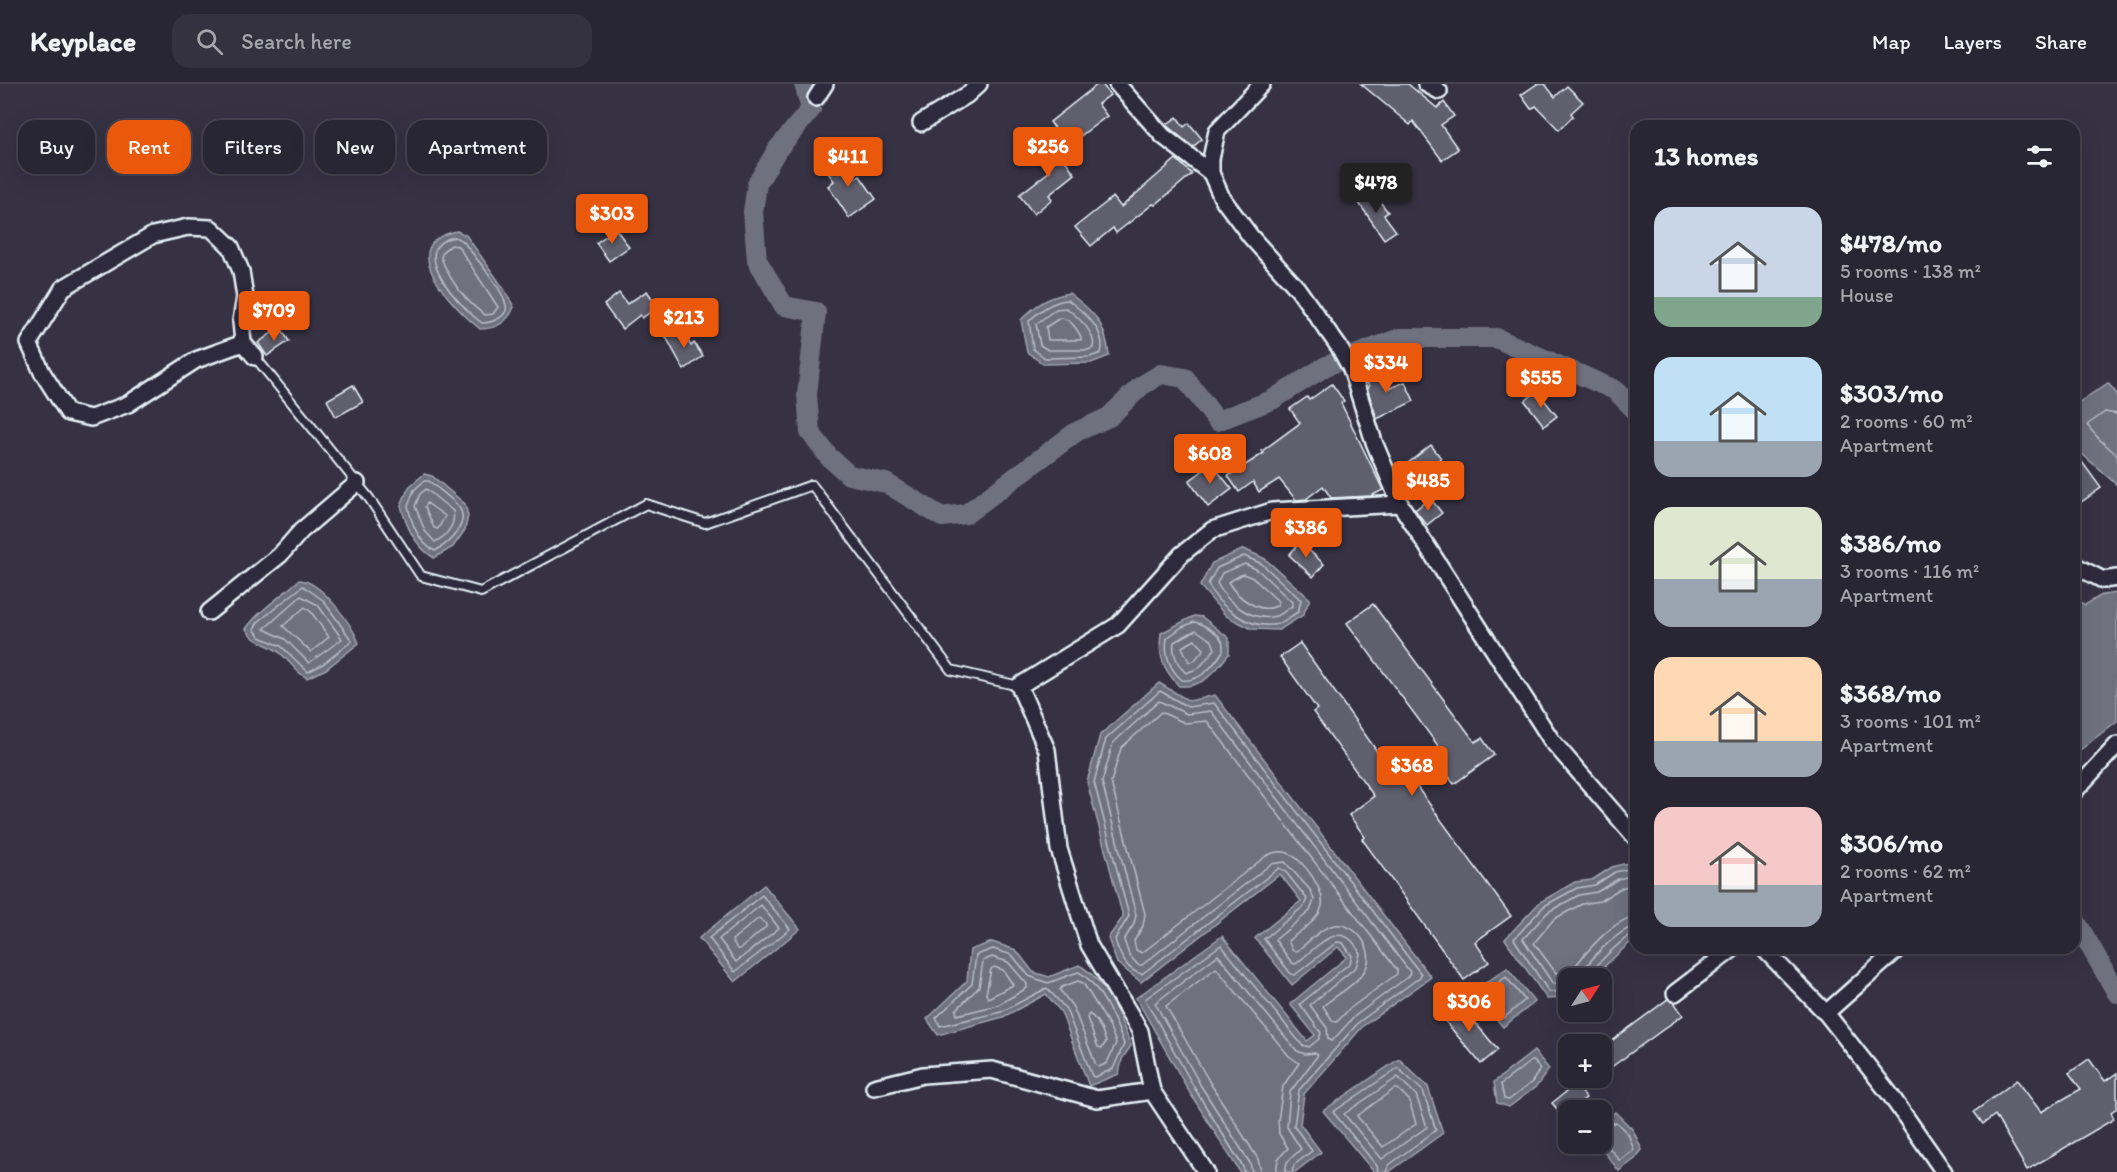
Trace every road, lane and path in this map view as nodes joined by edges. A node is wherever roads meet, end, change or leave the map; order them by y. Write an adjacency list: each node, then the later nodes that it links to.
1 (825, 84): 5 (street)
2 (979, 84): 6 (street)
3 (1117, 84): 7 (street)
4 (1262, 84): 7 (street)
5 (816, 98)
6 (921, 123)
7 (1211, 173): 11 (street)
8 (243, 343): 8 (street); 9 (street)
9 (255, 357): 10 (lane)
10 (357, 483): 14 (street); 15 (lane)
11 (1400, 504): 15 (street); 18 (street)
12 (2080, 568): 13 (street)
13 (2117, 578)
14 (209, 612)
15 (1019, 686): 25 (street)
16 (2117, 745): 17 (street)
17 (2080, 785)
18 (1630, 831)
19 (1726, 954): 22 (street)
20 (1768, 954): 23 (street)
21 (1892, 954): 23 (street)
22 (1675, 993)
23 (1826, 1013): 27 (street)
24 (874, 1087): 25 (street)
25 (1152, 1091): 26 (street)
26 (1206, 1172)
27 (1944, 1172)

